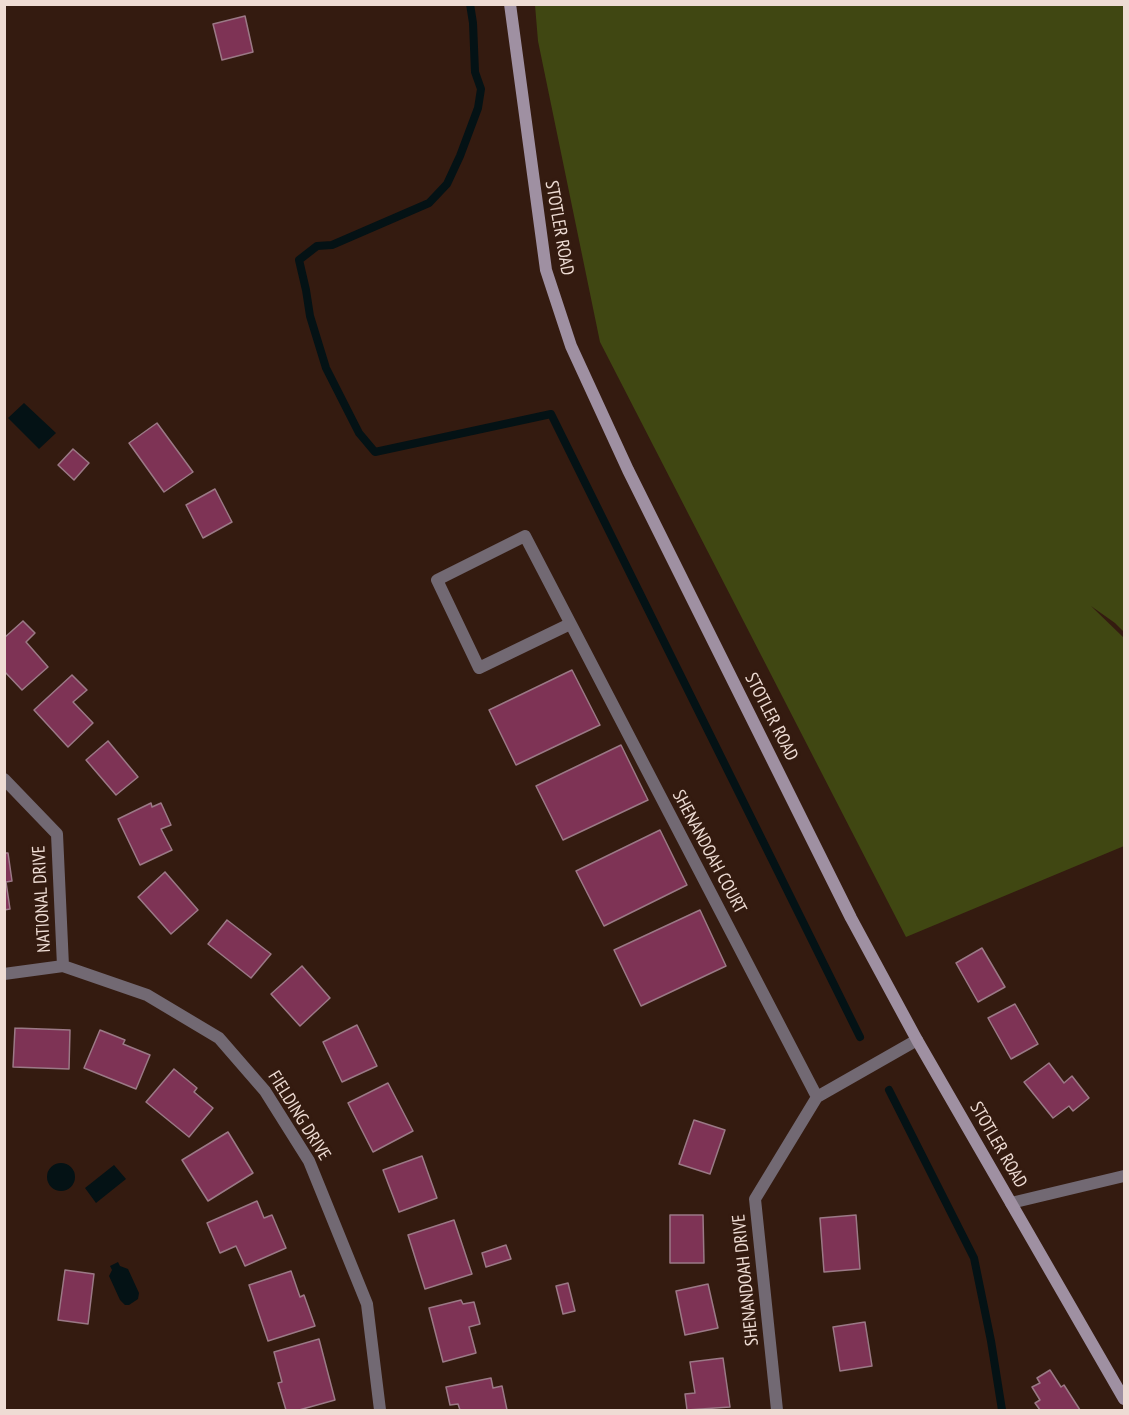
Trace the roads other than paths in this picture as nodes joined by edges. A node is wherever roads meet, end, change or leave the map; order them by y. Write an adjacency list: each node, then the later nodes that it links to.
1 (510, 4): 6 (street, STOTLER ROAD)
2 (570, 624): 2 (street, SHENANDOAH COURT); 7 (street, SHENANDOAH COURT)
3 (4, 779): 4 (street, NATIONAL DRIVE)
4 (63, 966): 5 (street, FIELDING DRIVE); 11 (street, FIELDING DRIVE)
5 (4, 974)
6 (917, 1040): 7 (street, SHENANDOAH DRIVE); 9 (street, STOTLER ROAD)
7 (817, 1097): 12 (street, SHENANDOAH DRIVE)
8 (1125, 1176): 9 (street)
9 (1011, 1203): 10 (street, STOTLER ROAD)
10 (1125, 1399)
11 (380, 1410)
12 (777, 1410)

